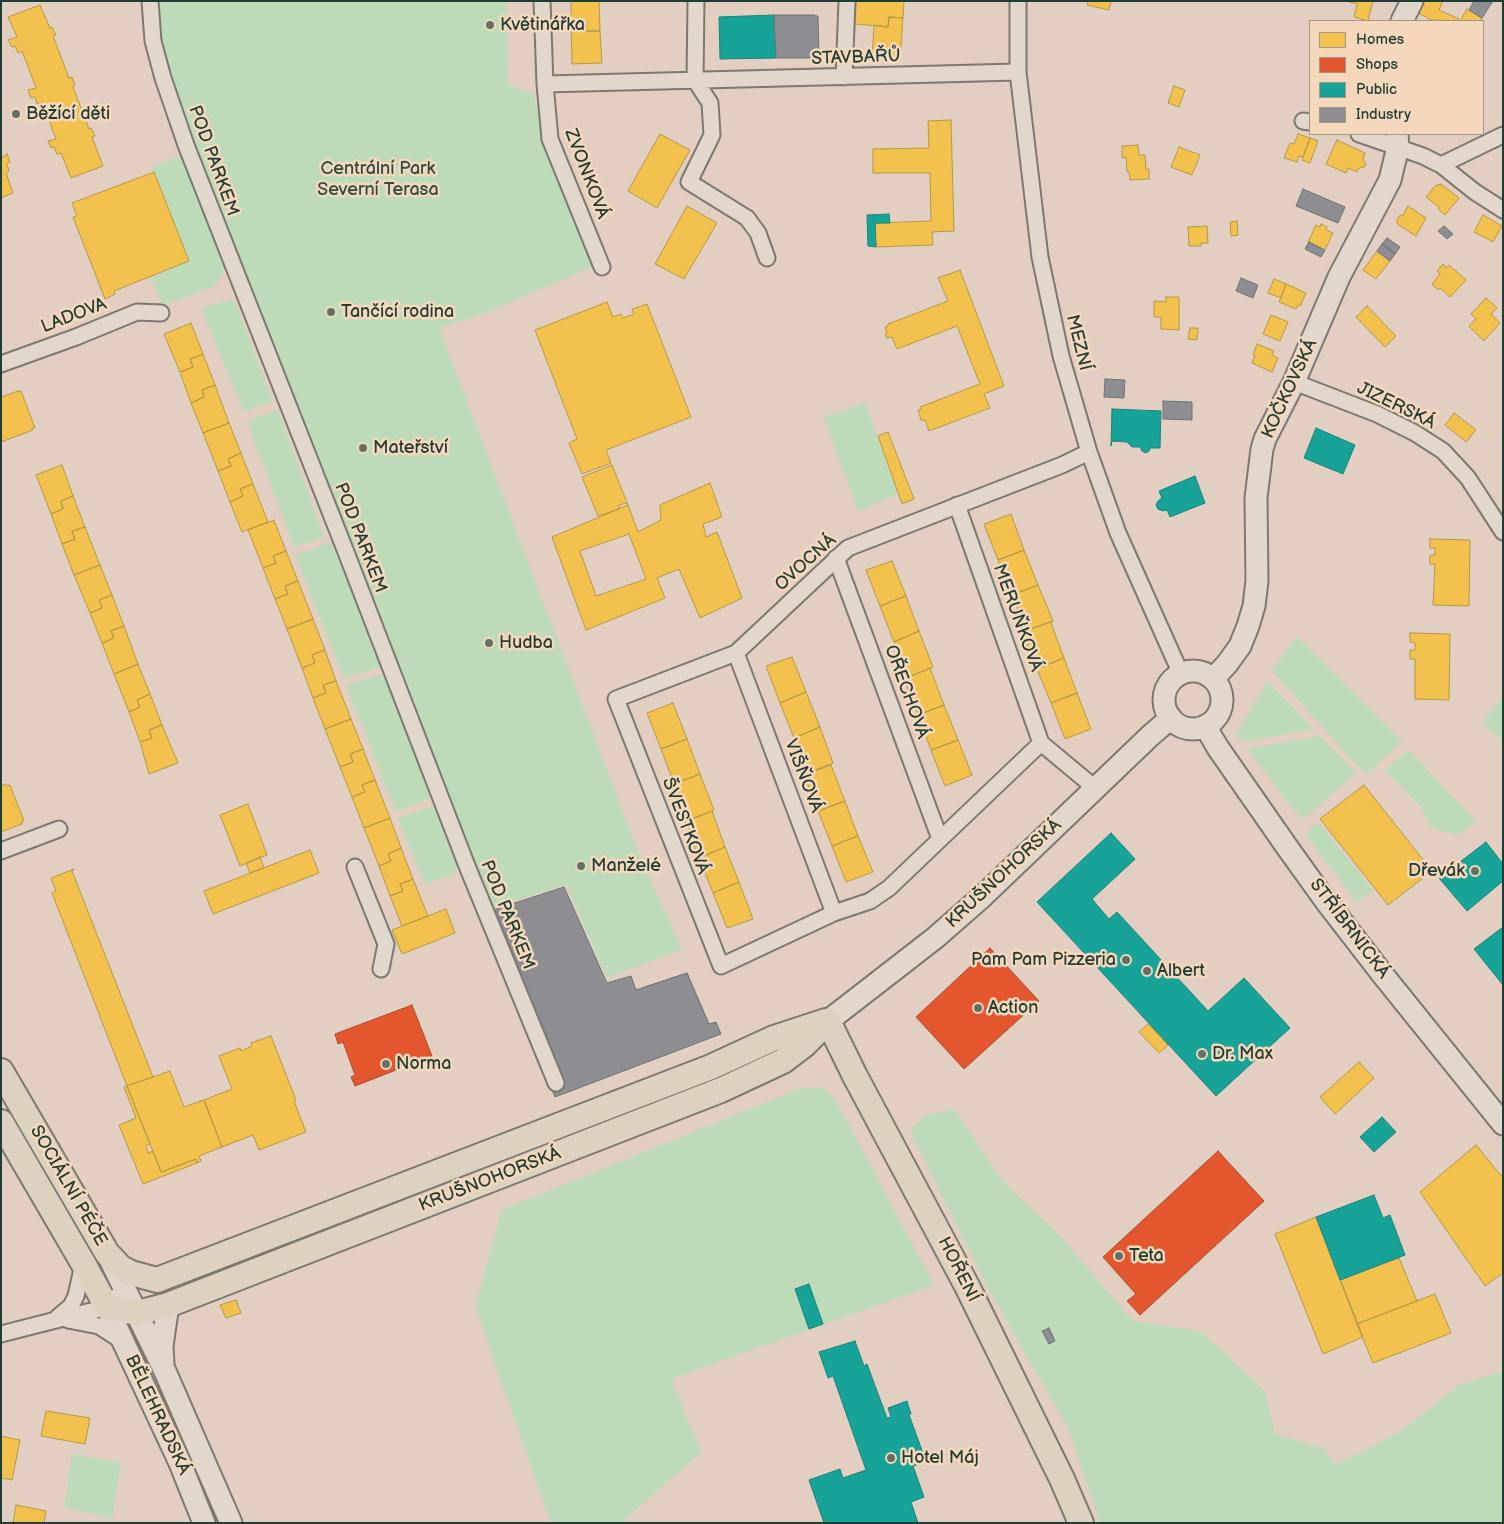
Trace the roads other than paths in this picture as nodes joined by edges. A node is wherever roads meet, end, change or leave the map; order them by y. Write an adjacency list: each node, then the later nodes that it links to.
1 (150, 1): 42 (street, POD PARKEM)
2 (542, 1): 11 (street, ZVONKOVÁ)
3 (696, 1): 10 (street)
4 (848, 1): 9 (street)
5 (1018, 1): 8 (street, MEZNÍ)
6 (1412, 1): 7 (street)
7 (1402, 20)
8 (1018, 72): 9 (street, STAVBAŘŮ); 22 (street, MEZNÍ)
9 (844, 77): 10 (street, STAVBAŘŮ)
10 (695, 80): 11 (street, STAVBAŘŮ); 17 (street)
11 (545, 84): 18 (street, ZVONKOVÁ)
12 (1366, 135): 14 (street)
13 (1503, 135): 15 (street)
14 (1398, 140): 15 (street); 21 (street, KOČKOVSKÁ)
15 (1441, 165): 16 (street)
16 (1503, 210)
17 (767, 258)
18 (602, 267)
19 (160, 313): 20 (street, LADOVA)
20 (1, 364)
21 (1294, 382): 24 (street, JIZERSKÁ); 28 (street, KOČKOVSKÁ)
22 (1090, 452): 23 (street, OVOCNÁ); 27 (street, MEZNÍ)
23 (957, 505): 25 (street, OVOCNÁ); 32 (street, MERUŇKOVÁ)
24 (1503, 532)
25 (836, 558): 26 (street, OVOCNÁ); 35 (street, OŘECHOVÁ)
26 (736, 653): 29 (street, OVOCNÁ); 38 (street, VIŠŇOVÁ)
27 (1181, 674): 28 (street); 30 (street)
28 (1213, 679): 31 (street)
29 (616, 699): 38 (street, ŠVESTKOVÁ)
30 (1170, 718): 31 (street); 33 (street, KRUŠNOHORSKÁ)
31 (1205, 726): 44 (street, STŘÍBRNICKÁ)
32 (1041, 743): 33 (street); 35 (street)
33 (1095, 788): 40 (street, KRUŠNOHORSKÁ)
34 (59, 829): 36 (street)
35 (940, 839): 38 (street)
36 (1, 851)
37 (355, 867): 39 (street)
38 (834, 913)
39 (381, 969)
40 (828, 1021): 47 (main road, KRUŠNOHORSKÁ); 49 (main road, KRUŠNOHORSKÁ); 57 (main road, HOŘENÍ)
41 (1, 1071): 45 (main road, SOCIÁLNÍ PÉČE)
42 (556, 1083)
43 (1, 1122): 46 (main road, SOCIÁLNÍ PÉČE)
44 (1503, 1124)
45 (107, 1253): 47 (main road); 48 (street, SOCIÁLNÍ PÉČE)
46 (83, 1263): 50 (main road, SOCIÁLNÍ PÉČE); 51 (street)
47 (157, 1280): 48 (street, KRUŠNOHORSKÁ)
48 (132, 1302): 49 (main road, KRUŠNOHORSKÁ); 50 (main road); 54 (street, BĚLEHRADSKÁ)
49 (168, 1306): 54 (street, BĚLEHRADSKÁ)
50 (107, 1308): 51 (street); 53 (street, BĚLEHRADSKÁ)
51 (56, 1319): 52 (street); 53 (street)
52 (1, 1334)
53 (124, 1344): 55 (street, BĚLEHRADSKÁ)
54 (164, 1369): 56 (street, BĚLEHRADSKÁ)
55 (204, 1523)
56 (231, 1523)
57 (1081, 1523)

